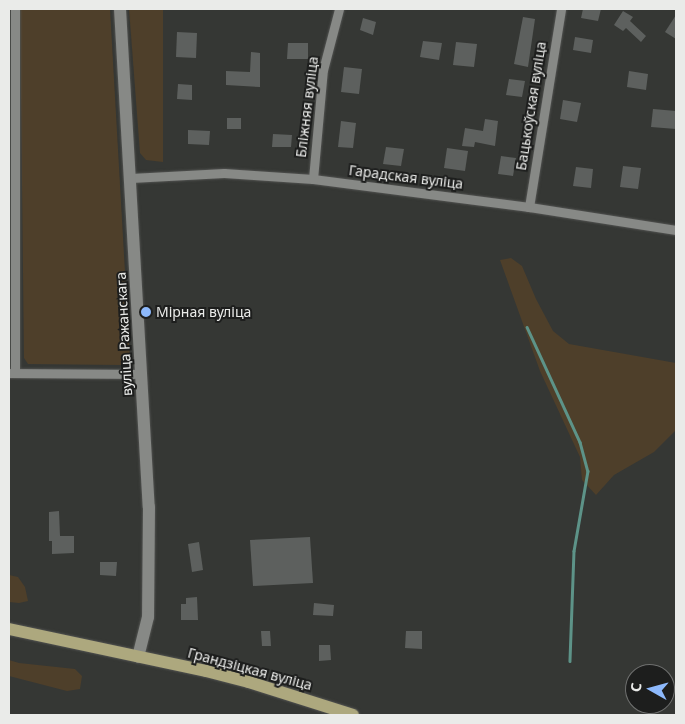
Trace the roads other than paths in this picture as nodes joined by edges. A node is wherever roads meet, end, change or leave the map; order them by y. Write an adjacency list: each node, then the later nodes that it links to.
1 (15, 9): 9 (street)
2 (120, 9): 5 (street, вуліца Ражанскага)
3 (339, 9): 6 (street, Бліжняя вуліца)
4 (561, 9): 7 (street, Бацькоўская вуліца)
5 (130, 178): 6 (street, Гарадская вуліца); 10 (street, вуліца Ражанскага)
6 (313, 179): 7 (street, Гарадская вуліца)
7 (529, 207): 8 (street, Гарадская вуліца)
8 (676, 230)
9 (12, 373): 10 (street)
10 (142, 374): 12 (street, вуліца Ражанскага)
11 (9, 629): 12 (main road, Грандзіцкая вуліца)
12 (138, 657): 13 (main road, Грандзіцкая вуліца)
13 (352, 715)

